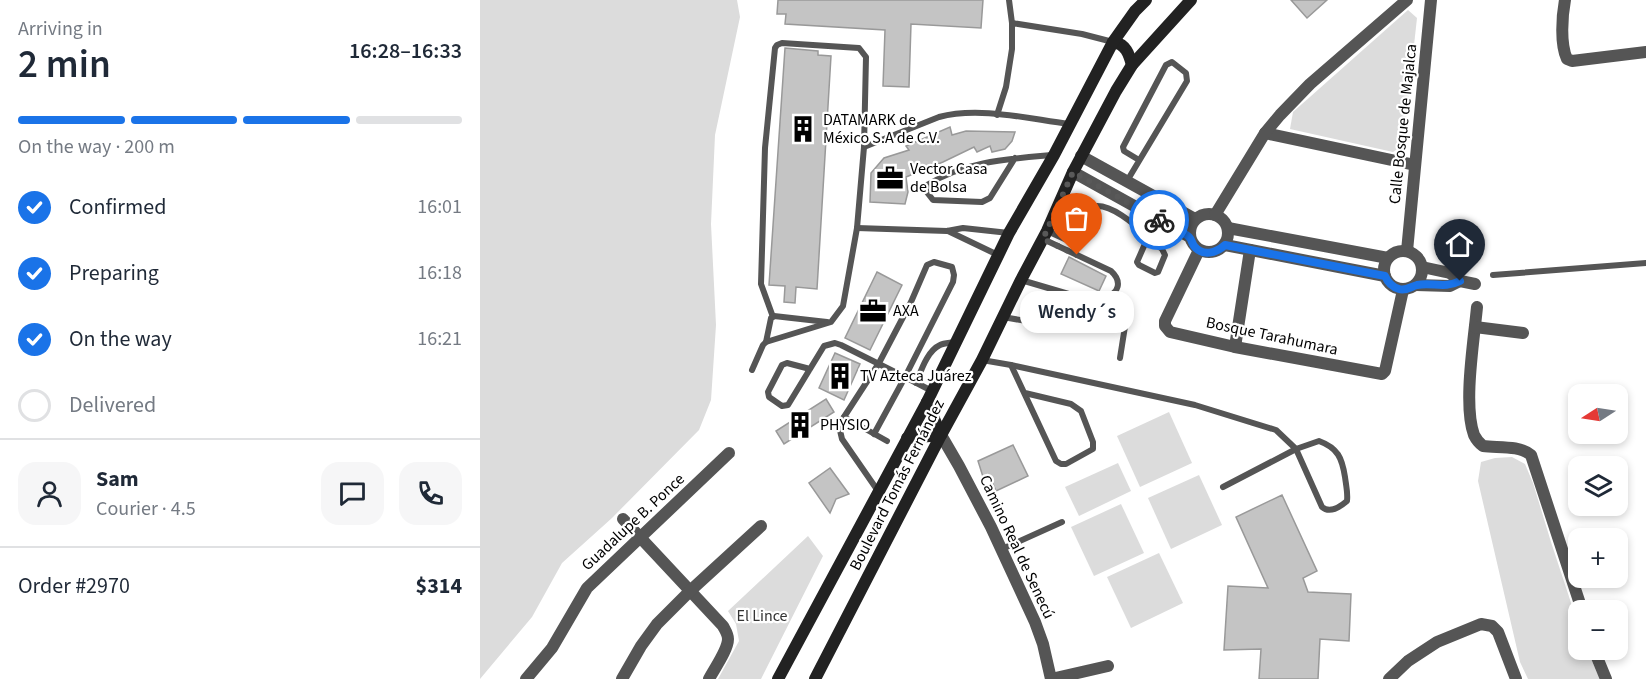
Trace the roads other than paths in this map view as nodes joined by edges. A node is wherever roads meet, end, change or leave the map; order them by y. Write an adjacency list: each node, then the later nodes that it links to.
1 (1009, 0): 7 (lane)
2 (1146, 0): 8 (main road, Boulevard Tomás Fernández)
3 (1191, 0): 10 (main road, Boulevard Tomás Fernández)
4 (1407, 0): 13 (street)
5 (1431, 0): 19 (street, Calle Bosque de Majalca)
6 (1565, 0): 9 (street)
7 (1012, 23): 8 (lane); 11 (lane)
8 (1113, 42): 10 (main road); 12 (main road, Boulevard Tomás Fernández)
9 (1646, 52)
10 (1132, 65): 16 (main road, Boulevard Tomás Fernández)
11 (997, 115): 12 (lane); 14 (lane)
12 (1070, 124): 15 (main road, Boulevard Tomás Fernández)
13 (1265, 133): 19 (street); 26 (street)
14 (864, 147): 28 (lane); 53 (lane)
15 (1053, 155): 17 (lane); 31 (main road, Boulevard Tomás Fernández)
16 (1082, 156): 20 (main road, Boulevard Tomás Fernández); 21 (street)
17 (1015, 158): 17 (lane)
18 (1139, 160): 18 (lane); 21 (lane)
19 (1415, 165): 38 (street, Calle Bosque de Majalca)
20 (1073, 172): 23 (street); 32 (main road, Boulevard Tomás Fernández)
21 (1127, 181): 22 (street)
22 (1143, 190): 25 (lane); 27 (street)
23 (1109, 192): 24 (lane); 25 (street)
24 (1103, 207): 32 (lane); 33 (lane)
25 (1135, 207): 34 (street)
26 (1215, 215): 27 (street); 29 (street)
27 (1195, 219): 34 (street)
28 (857, 228): 30 (lane); 55 (lane)
29 (1228, 228): 35 (street); 40 (street)
30 (947, 231): 31 (lane); 39 (lane)
31 (1009, 233): 39 (main road, Boulevard Tomás Fernández)
32 (1045, 235): 45 (main road, Boulevard Tomás Fernández); 51 (lane)
33 (1148, 237): 33 (lane)
34 (1190, 237): 36 (street)
35 (1225, 245): 36 (street); 37 (street)
36 (1199, 250): 60 (street, Bosque Tarahumara)
37 (1250, 250): 44 (street); 60 (street)
38 (1407, 251): 40 (street); 42 (street)
39 (998, 255): 59 (main road, Boulevard Tomás Fernández)
40 (1388, 258): 44 (street)
41 (1646, 263): 43 (lane)
42 (1422, 267): 46 (street); 48 (street)
43 (1493, 275)
44 (1385, 276): 49 (street)
45 (1021, 280): 50 (lane); 54 (main road, Boulevard Tomás Fernández)
46 (1460, 281): 47 (street); 48 (street)
47 (1475, 284)
48 (1416, 285): 49 (street)
49 (1403, 290): 60 (street, Bosque Tarahumara)
50 (1072, 295): 51 (lane); 54 (lane)
51 (1079, 297): 61 (lane)
52 (1477, 307): 56 (street)
53 (772, 317): 55 (lane); 58 (lane)
54 (1003, 317): 62 (main road, Boulevard Tomás Fernández)
55 (831, 322): 58 (lane)
56 (1475, 327): 57 (street); 86 (street)
57 (1522, 333)
58 (766, 342): 66 (lane)
59 (955, 342): 68 (lane); 70 (main road, Boulevard Tomás Fernández)
60 (1235, 347)
61 (1120, 358)
62 (982, 360): 64 (lane); 73 (main road, Boulevard Tomás Fernández)
63 (879, 363): 65 (lane); 67 (lane); 67 (lane); 71 (lane)
64 (1011, 364): 69 (lane); 76 (lane)
65 (810, 369): 65 (lane)
66 (752, 370)
67 (905, 377): 68 (lane); 72 (lane)
68 (916, 383): 70 (lane)
69 (1025, 393): 69 (lane)
70 (929, 397): 73 (main road); 74 (main road, Boulevard Tomás Fernández)
71 (844, 417): 72 (lane); 79 (lane)
72 (874, 434): 75 (lane)
73 (941, 435): 74 (main road); 84 (street, Camino Real de Senecú); 93 (main road, Boulevard Tomás Fernández)
74 (907, 438): 79 (main road, Boulevard Tomás Fernández)
75 (887, 441)
76 (1296, 449): 76 (lane); 78 (lane)
77 (729, 453): 83 (street, Guadalupe B. Ponce)
78 (1223, 487)
79 (879, 492): 92 (main road, Boulevard Tomás Fernández)
80 (623, 519): 83 (street)
81 (1062, 522): 84 (lane)
82 (761, 526): 85 (street)
83 (640, 538): 85 (street); 89 (street, Guadalupe B. Ponce)
84 (1001, 549): 94 (street, Camino Real de Senecú)
85 (690, 591): 90 (street); 91 (street)
86 (1579, 600)
87 (1598, 660): 97 (street)
88 (1108, 666): 94 (street)
89 (526, 679)
90 (622, 679)
91 (709, 679)
92 (778, 679)
93 (815, 679)
94 (1051, 679)
95 (1389, 679): 96 (street)
96 (1516, 679)
97 (1606, 679)

